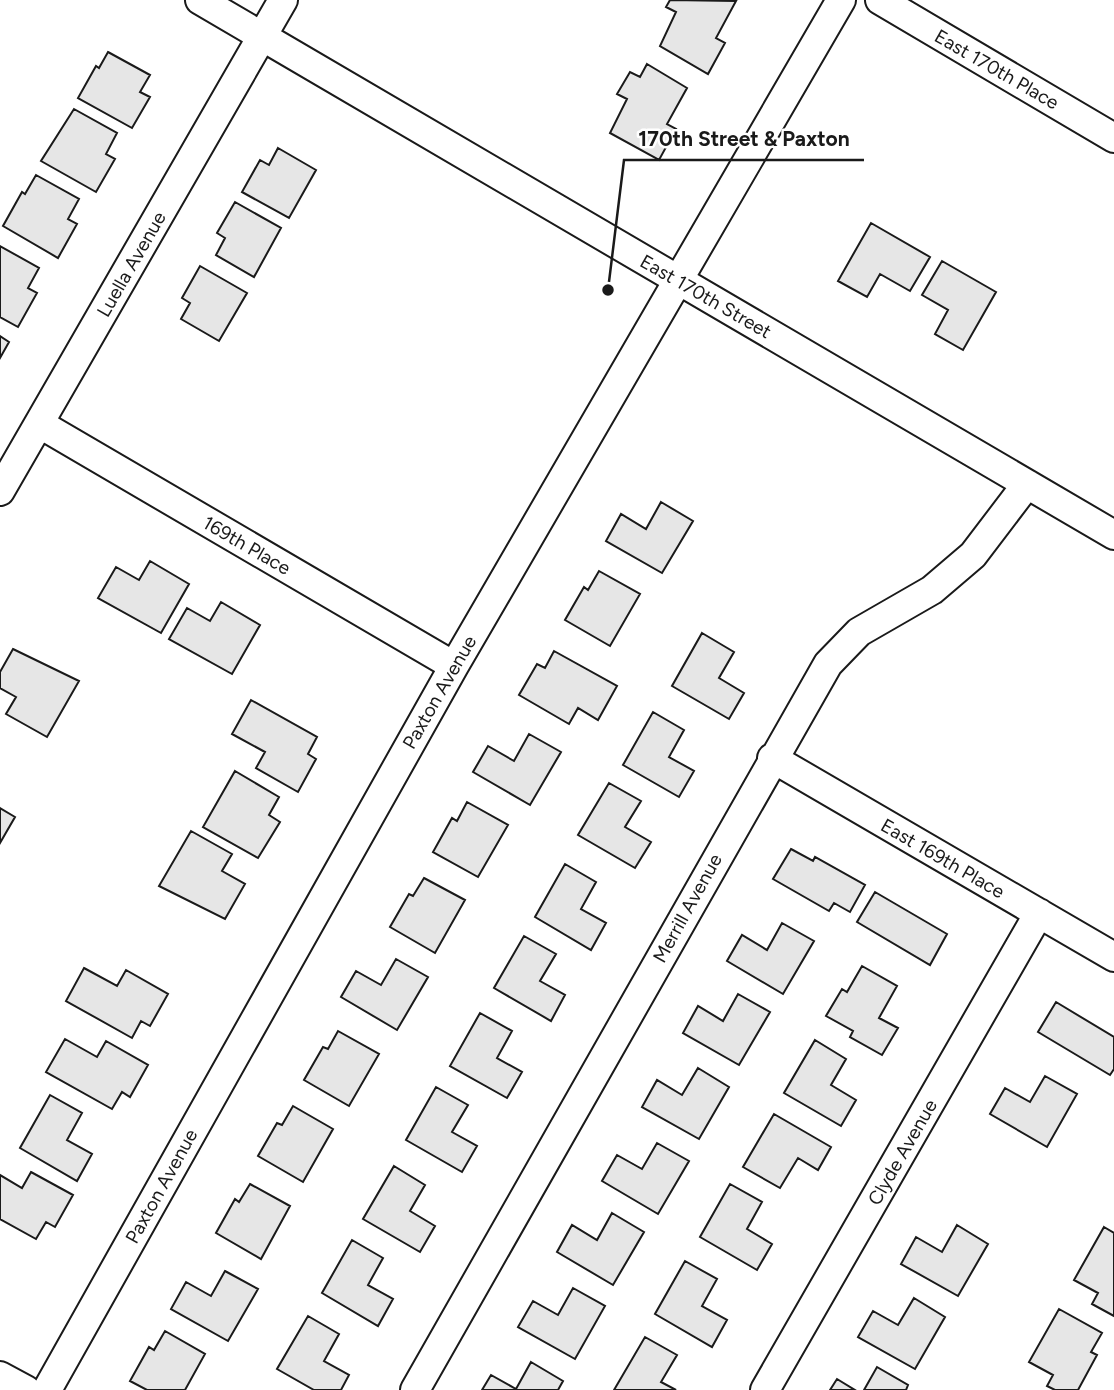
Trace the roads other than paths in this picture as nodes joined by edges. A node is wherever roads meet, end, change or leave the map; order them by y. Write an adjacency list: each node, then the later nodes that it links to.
1 (200, 0): 5 (street, East 170th Street)
2 (283, 0): 5 (street, Luella Avenue)
3 (841, 0): 7 (street, Paxton Avenue)
4 (880, 0): 6 (street, East 170th Place)
5 (262, 36): 7 (street, East 170th Street); 8 (street, Luella Avenue)
6 (1114, 138)
7 (678, 279): 9 (street, East 170th Street); 12 (street, Paxton Avenue)
8 (40, 424): 10 (street, Luella Avenue); 12 (street, 169th Place)
9 (1027, 484): 11 (street, East 170th Street); 13 (street, Merrill Avenue)
10 (0, 491)
11 (1114, 535)
12 (454, 666): 18 (street, Paxton Avenue)
13 (772, 758): 14 (street, East 169th Place); 19 (street, Merrill Avenue)
14 (1039, 913): 15 (street, East 169th Place); 20 (street, Clyde Avenue)
15 (1114, 957)
16 (0, 1376): 17 (street)
17 (26, 1390)
18 (47, 1390)
19 (415, 1390)
20 (765, 1390)

